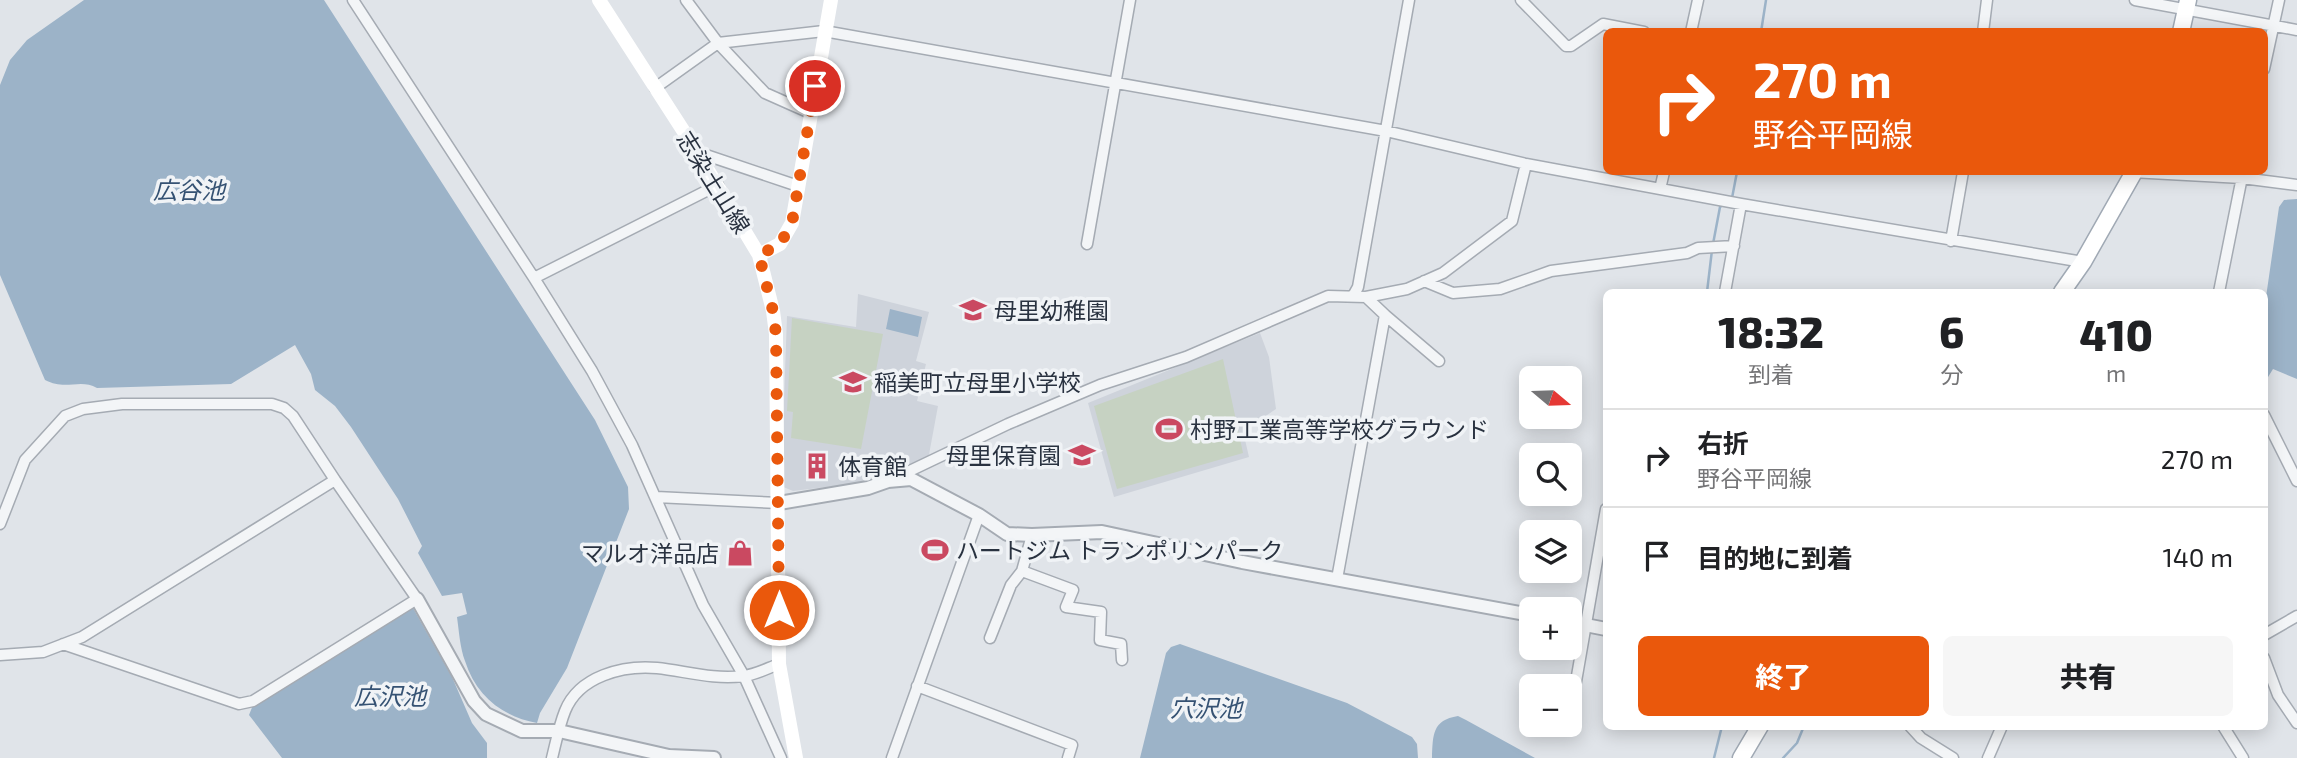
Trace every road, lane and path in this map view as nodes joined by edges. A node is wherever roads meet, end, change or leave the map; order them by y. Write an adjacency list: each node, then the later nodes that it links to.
1 (352, 0): 42 (street)
2 (599, 0): 23 (main road, 志染土山線)
3 (686, 0): 20 (street)
4 (831, 0): 19 (main road)
5 (1130, 0): 22 (street)
6 (1521, 0): 14 (street)
7 (1698, 0): 15 (street)
8 (1987, 0): 16 (street)
9 (2135, 0): 12 (street)
10 (2279, 0): 13 (street)
11 (1410, 1): 25 (street)
12 (2187, 4): 13 (street); 17 (main road)
13 (2273, 25): 18 (street); 21 (street)
14 (1624, 28)
15 (1692, 28)
16 (1984, 28)
17 (2182, 28)
18 (2297, 30)
19 (824, 31): 20 (street); 22 (street); 24 (main road)
20 (719, 43): 23 (street); 24 (street)
21 (2268, 49)
22 (1115, 83): 25 (street); 38 (street)
23 (655, 88): 26 (main road, 志染土山線)
24 (810, 113): 34 (main road)
25 (1386, 131): 27 (street); 47 (street)
26 (697, 152): 32 (main road, 志染土山線); 34 (street)
27 (1526, 164): 35 (street); 43 (street)
28 (1663, 175): 35 (street)
29 (1962, 175): 37 (street)
30 (2131, 175): 41 (main road)
31 (2243, 175): 33 (street); 46 (street)
32 (718, 185): 40 (main road, 志染土山線); 42 (street)
33 (2297, 185)
34 (798, 186): 40 (main road)
35 (1661, 189): 36 (street)
36 (1741, 204): 37 (street); 39 (street)
37 (1951, 241): 41 (street)
38 (1087, 244)
39 (1734, 246): 43 (street); 44 (street)
40 (759, 255): 56 (main road, 志染土山線)
41 (2083, 262): 45 (main road)
42 (534, 278): 55 (street)
43 (1424, 281): 48 (street)
44 (1726, 289)
45 (2064, 289)
46 (2219, 289)
47 (1353, 296): 48 (street); 53 (street)
48 (1366, 297): 49 (street)
49 (1385, 315): 50 (street); 62 (street)
50 (1438, 362)
51 (2268, 423): 54 (street)
52 (335, 480): 58 (street); 63 (street); 71 (street)
53 (888, 481): 56 (street); 57 (street)
54 (2297, 481)
55 (656, 497): 56 (street); 77 (street)
56 (779, 503): 74 (main road, 志染土山線)
57 (979, 515): 60 (street); 78 (street)
58 (0, 524)
59 (1603, 526): 67 (street)
60 (1032, 536): 61 (street); 62 (street)
61 (1022, 571): 70 (street); 73 (street)
62 (1337, 579): 64 (street)
63 (417, 599): 71 (street); 84 (street)
64 (1519, 613)
65 (2297, 616): 69 (street)
66 (1582, 624): 67 (street)
67 (1585, 625): 68 (street); 76 (street)
68 (1603, 628)
69 (2268, 633)
70 (990, 638)
71 (62, 643): 72 (street)
72 (0, 655)
73 (1122, 660)
74 (779, 664): 77 (street); 89 (main road, 志染土山線)
75 (2268, 669): 79 (street)
76 (1577, 674)
77 (744, 676): 84 (street); 88 (street)
78 (917, 686): 90 (street); 91 (street)
79 (2297, 723)
80 (1758, 730): 92 (main road)
81 (1914, 730): 93 (street)
82 (2000, 730): 94 (street)
83 (2226, 730): 95 (street)
84 (559, 731): 85 (street); 86 (street)
85 (664, 756): 87 (street)
86 (552, 758)
87 (714, 758)
88 (781, 758)
89 (796, 758)
90 (892, 758)
91 (1068, 758)
92 (1741, 758)
93 (1953, 758)
94 (1988, 758)
95 (2243, 758)

